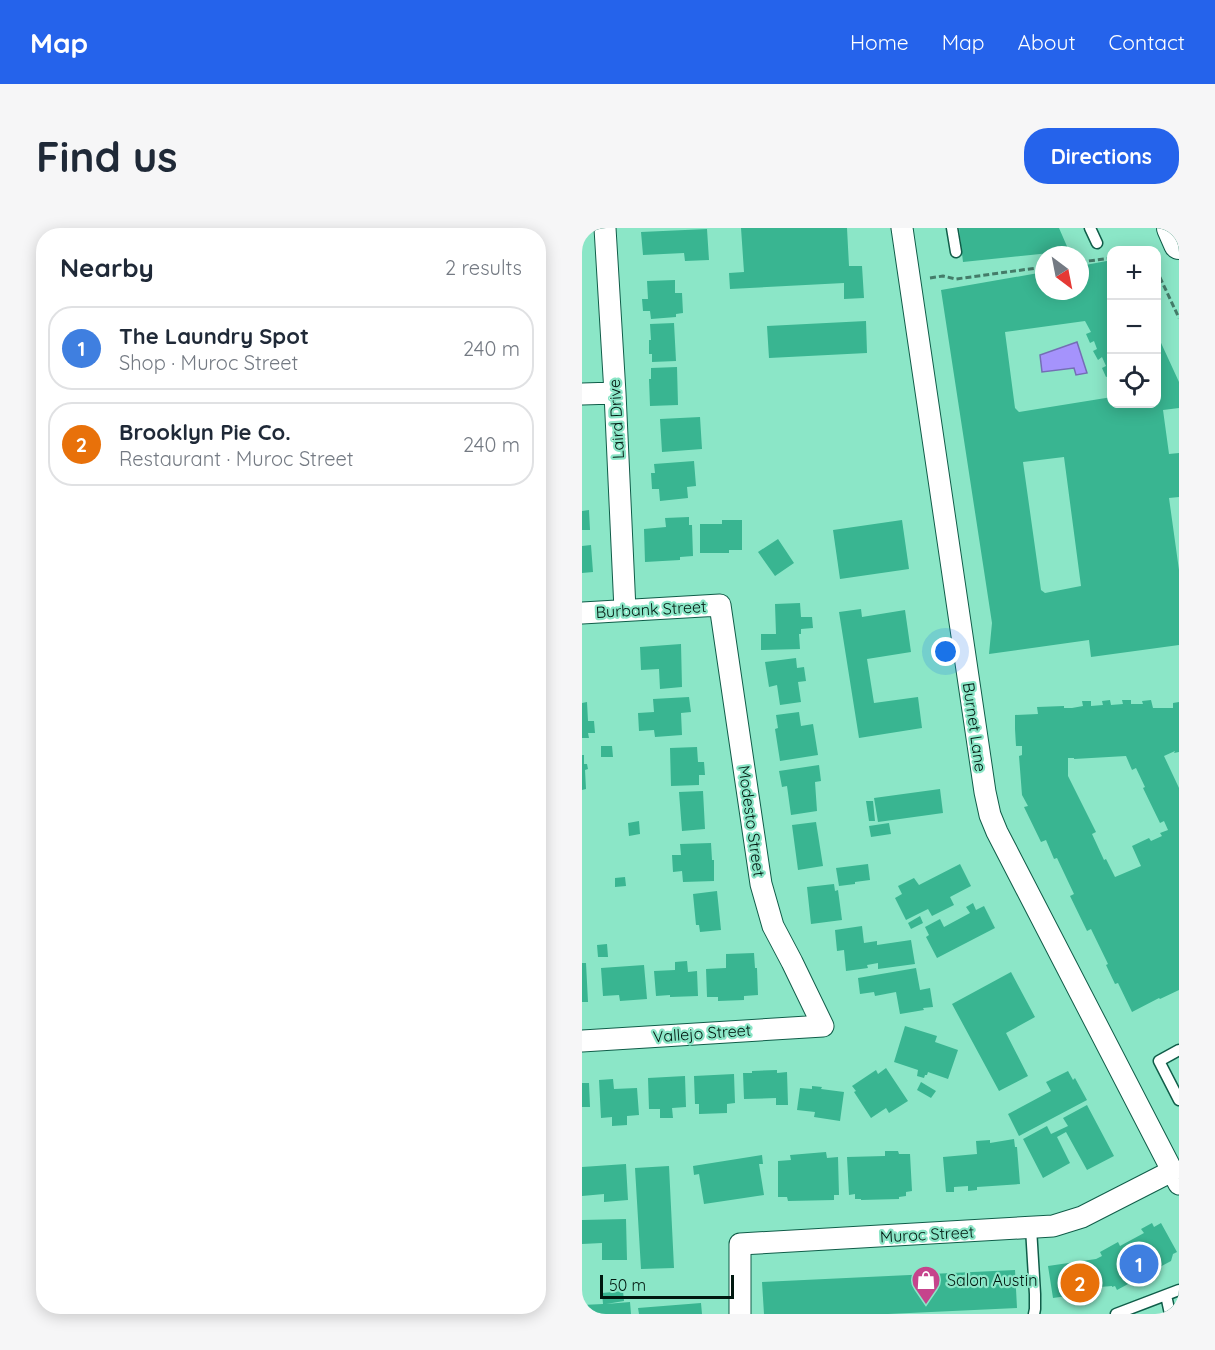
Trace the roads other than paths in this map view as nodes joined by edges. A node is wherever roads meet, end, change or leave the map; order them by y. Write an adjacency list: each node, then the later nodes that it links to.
1 (605, 228): 9 (street, Laird Drive)
2 (902, 228): 18 (street, Burnet Lane)
3 (952, 228): 8 (lane)
4 (1090, 228): 6 (lane)
5 (1172, 228): 7 (main road)
6 (1096, 243)
7 (1179, 244)
8 (956, 252)
9 (615, 393): 10 (street); 12 (street, Laird Drive)
10 (582, 394)
11 (720, 605): 12 (street, Burbank Street); 14 (street, Modesto Street)
12 (626, 610): 13 (street, Burbank Street)
13 (582, 613)
14 (823, 1026): 15 (street, Vallejo Street)
15 (582, 1041)
16 (1179, 1050): 17 (lane)
17 (1179, 1100)
18 (1175, 1178): 19 (street, Muroc Street)
19 (1031, 1228): 22 (street, Muroc Street); 23 (lane)
20 (1179, 1290): 21 (lane)
21 (1166, 1295): 24 (lane); 25 (lane)
22 (740, 1314)
23 (1034, 1314)
24 (1116, 1314)
25 (1170, 1314)

